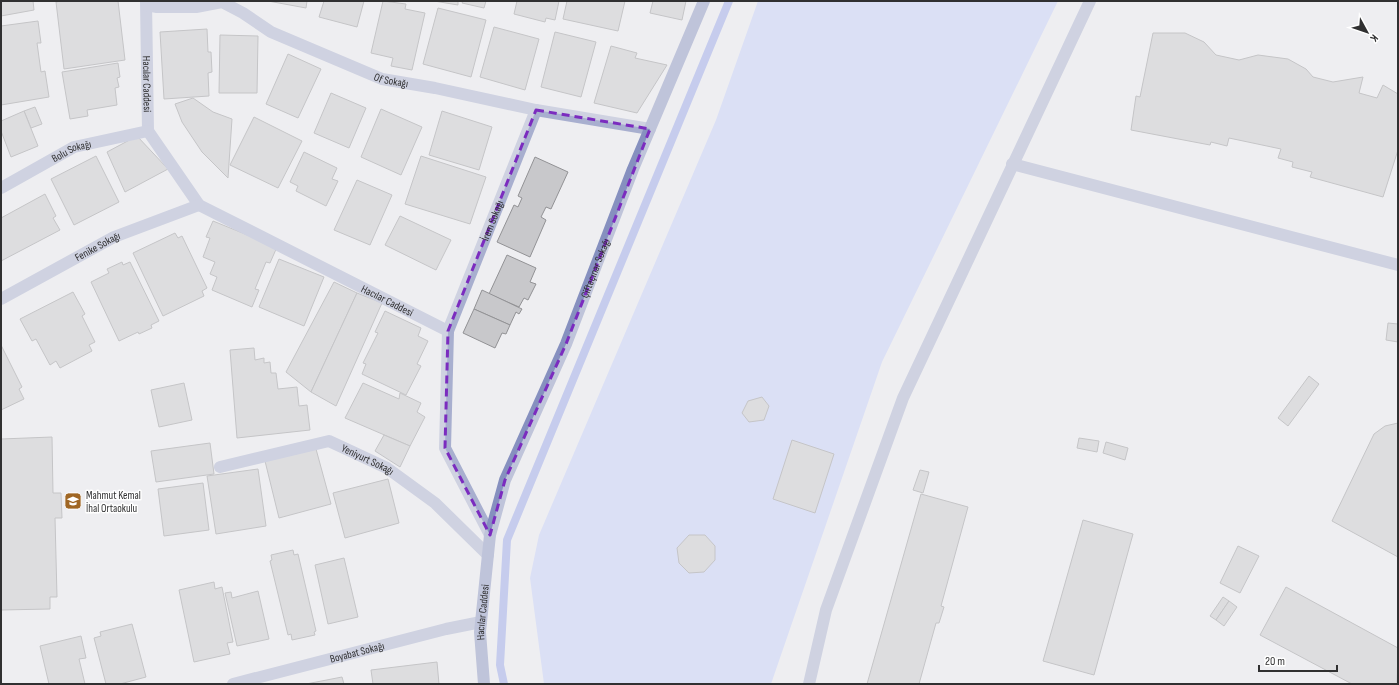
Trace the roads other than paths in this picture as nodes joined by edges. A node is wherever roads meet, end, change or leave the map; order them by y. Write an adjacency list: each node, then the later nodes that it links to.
1 (704, 1): 5 (street, Çifteçınar Sokağı)
2 (1090, 1): 7 (street)
3 (146, 3): 4 (street, Of Sokağı); 6 (street, Hacılar Caddesi)
4 (536, 110): 5 (street, Of Sokağı); 12 (street, İrem Sokağı)
5 (650, 129): 14 (street, Çifteçınar Sokağı)
6 (148, 131): 8 (street, Bolu Sokağı); 9 (street, Hacılar Caddesi)
7 (1012, 164): 10 (street); 19 (street)
8 (1, 188)
9 (199, 205): 11 (street, Fenike Sokağı); 12 (street, Hacılar Caddesi)
10 (1398, 265)
11 (1, 299)
12 (448, 331): 14 (street)
13 (220, 467): 15 (street, Yeniyurt Sokağı)
14 (490, 536): 15 (street, Hacılar Caddesi)
15 (488, 555): 16 (street, Hacılar Caddesi)
16 (481, 622): 17 (street, Boyabat Sokağı); 18 (street, Hacılar Caddesi)
17 (233, 684)
18 (484, 684)
19 (808, 684)

